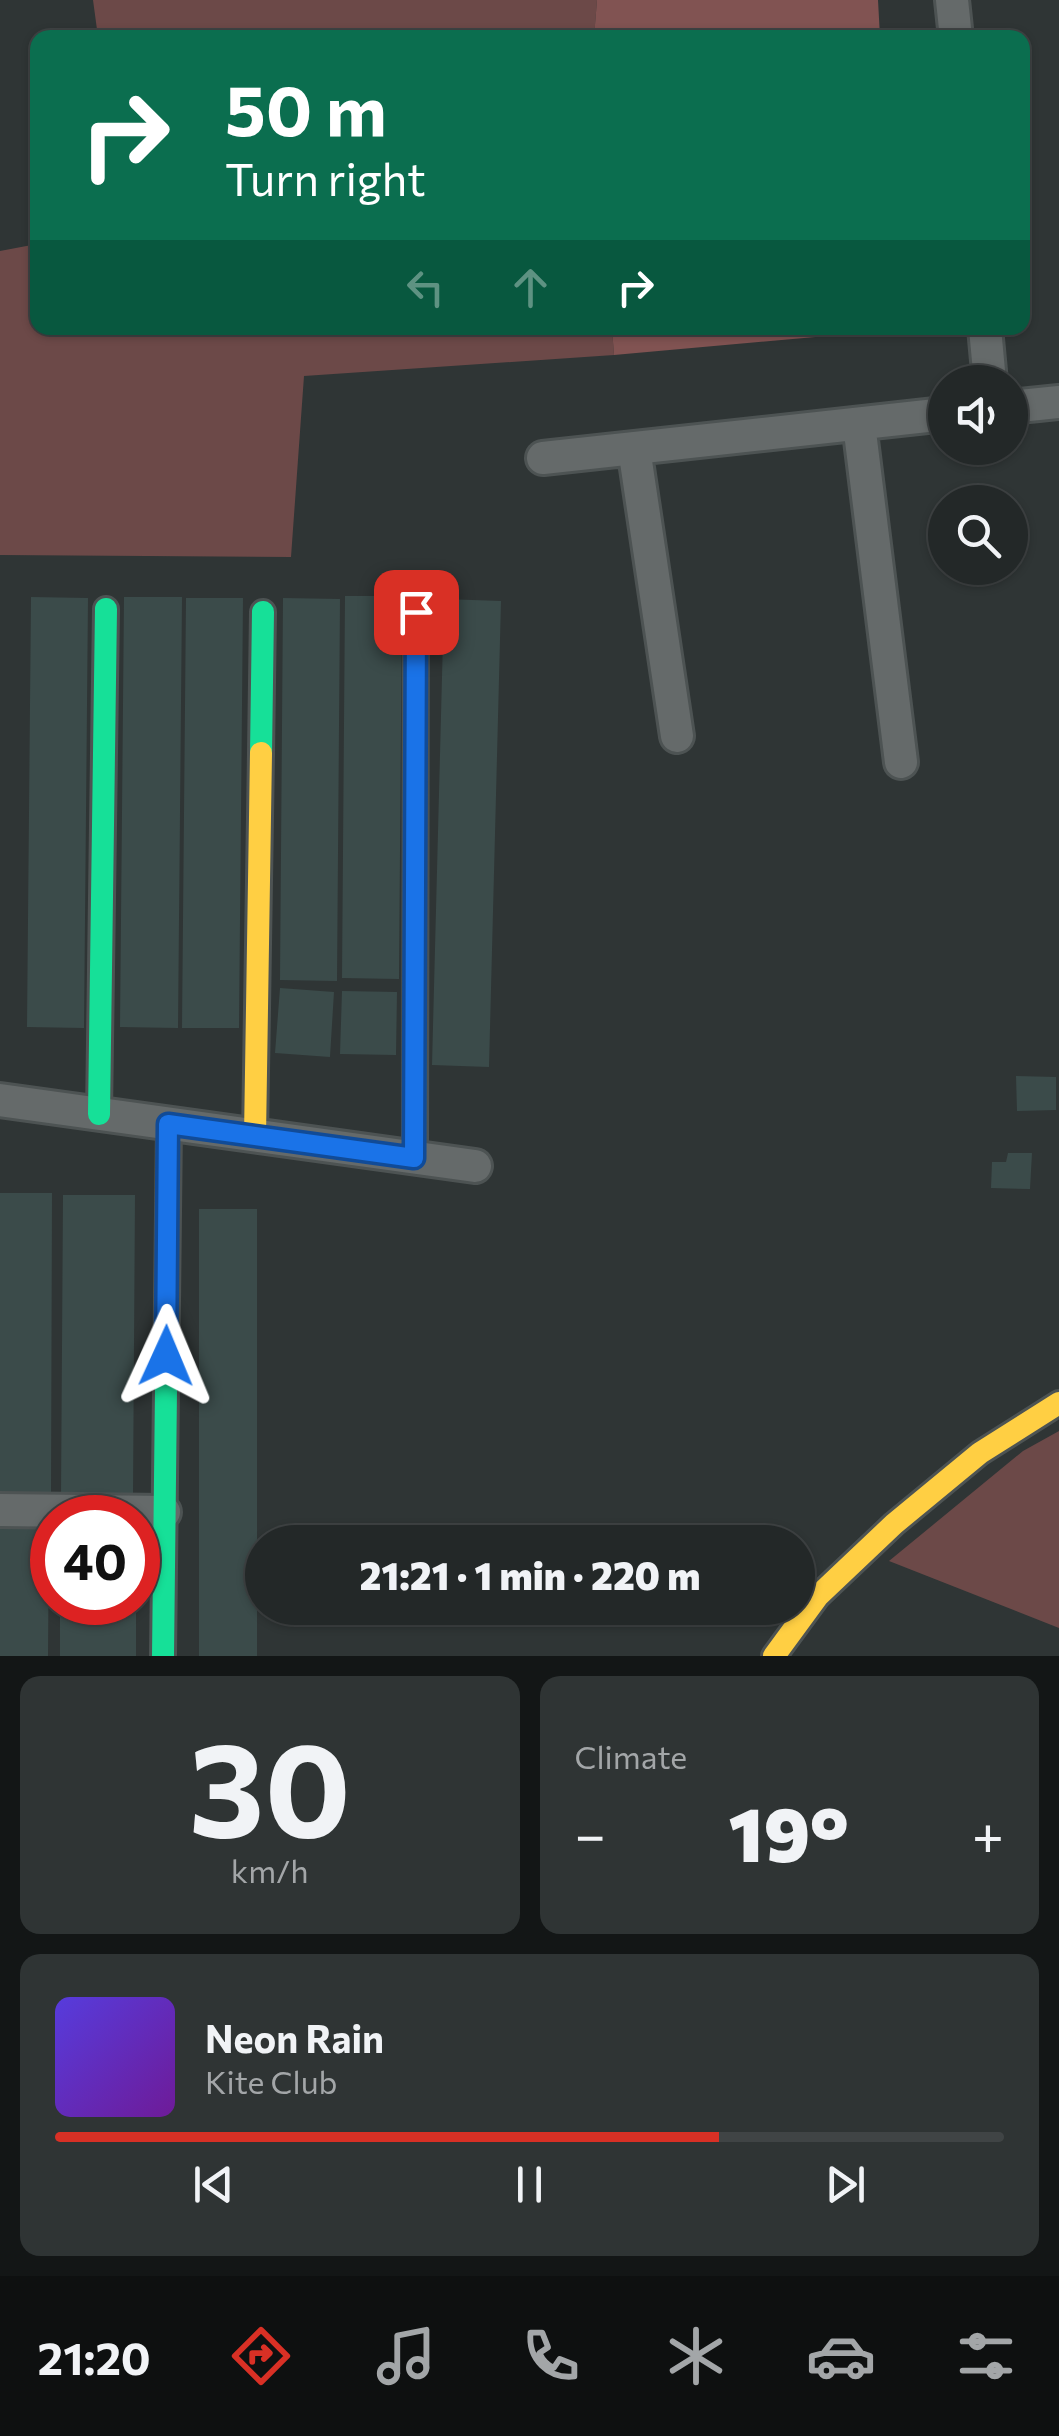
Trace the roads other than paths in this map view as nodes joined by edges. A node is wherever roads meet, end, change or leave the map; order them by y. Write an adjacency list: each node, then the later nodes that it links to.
1 (952, 0): 2 (street)
2 (955, 30)
3 (986, 335): 4 (street)
4 (988, 365)
5 (1059, 402): 6 (street)
6 (1028, 405)
7 (928, 416): 8 (street)
8 (859, 424): 9 (street); 15 (street)
9 (634, 448): 10 (street); 14 (street)
10 (543, 458)
11 (106, 609): 17 (main road)
12 (263, 612): 19 (main road)
13 (416, 612): 20 (main road)
14 (677, 736)
15 (901, 762)
16 (0, 1100): 17 (street)
17 (99, 1114): 18 (street)
18 (168, 1124): 19 (street); 24 (main road)
19 (256, 1136): 20 (street)
20 (414, 1158): 21 (street)
21 (476, 1166)
22 (1059, 1403): 26 (main road)
23 (0, 1510): 24 (street)
24 (164, 1512): 25 (main road)
25 (163, 1656)
26 (774, 1656)

